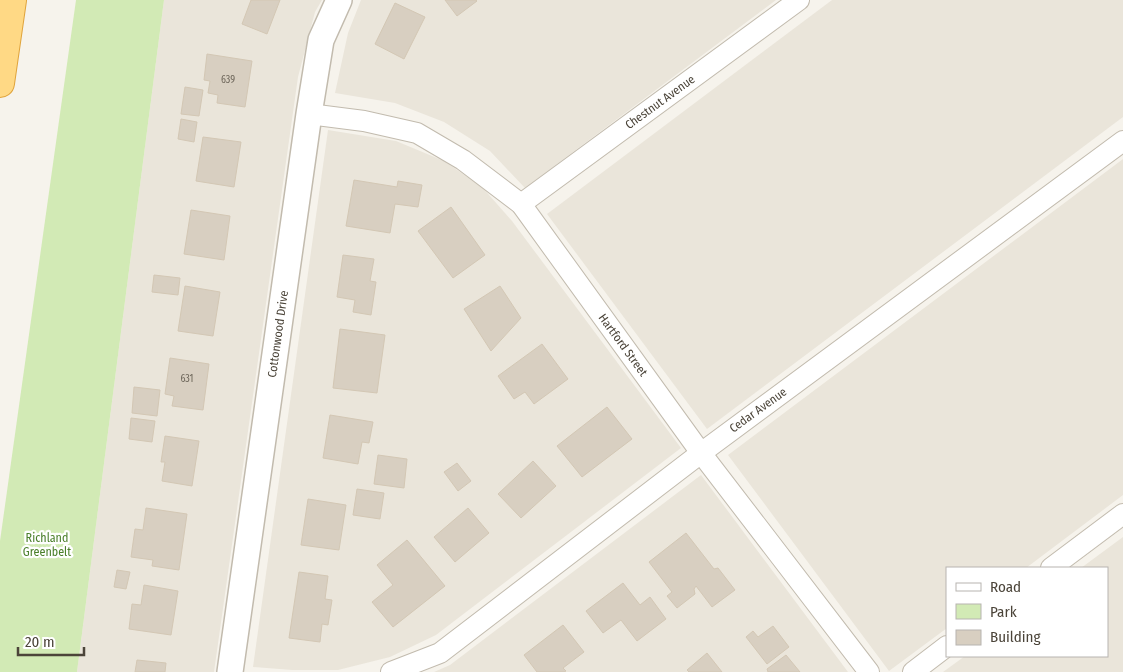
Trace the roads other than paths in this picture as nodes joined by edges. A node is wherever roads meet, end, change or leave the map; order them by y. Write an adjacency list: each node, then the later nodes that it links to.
1 (12, 0): 4 (highway)
2 (339, 0): 5 (street, Cottonwood Drive)
3 (799, 0): 7 (street, Chestnut Avenue)
4 (0, 82)
5 (309, 114): 7 (street, Hartford Street); 12 (street, Cottonwood Drive)
6 (1123, 141): 8 (street, Cedar Avenue)
7 (520, 204): 8 (street, Hartford Street)
8 (701, 453): 13 (street, Cedar Avenue); 14 (street, Hartford Street)
9 (1123, 514): 10 (street)
10 (1052, 567)
11 (946, 647): 15 (street)
12 (230, 672)
13 (391, 672)
14 (869, 672)
15 (913, 672)

